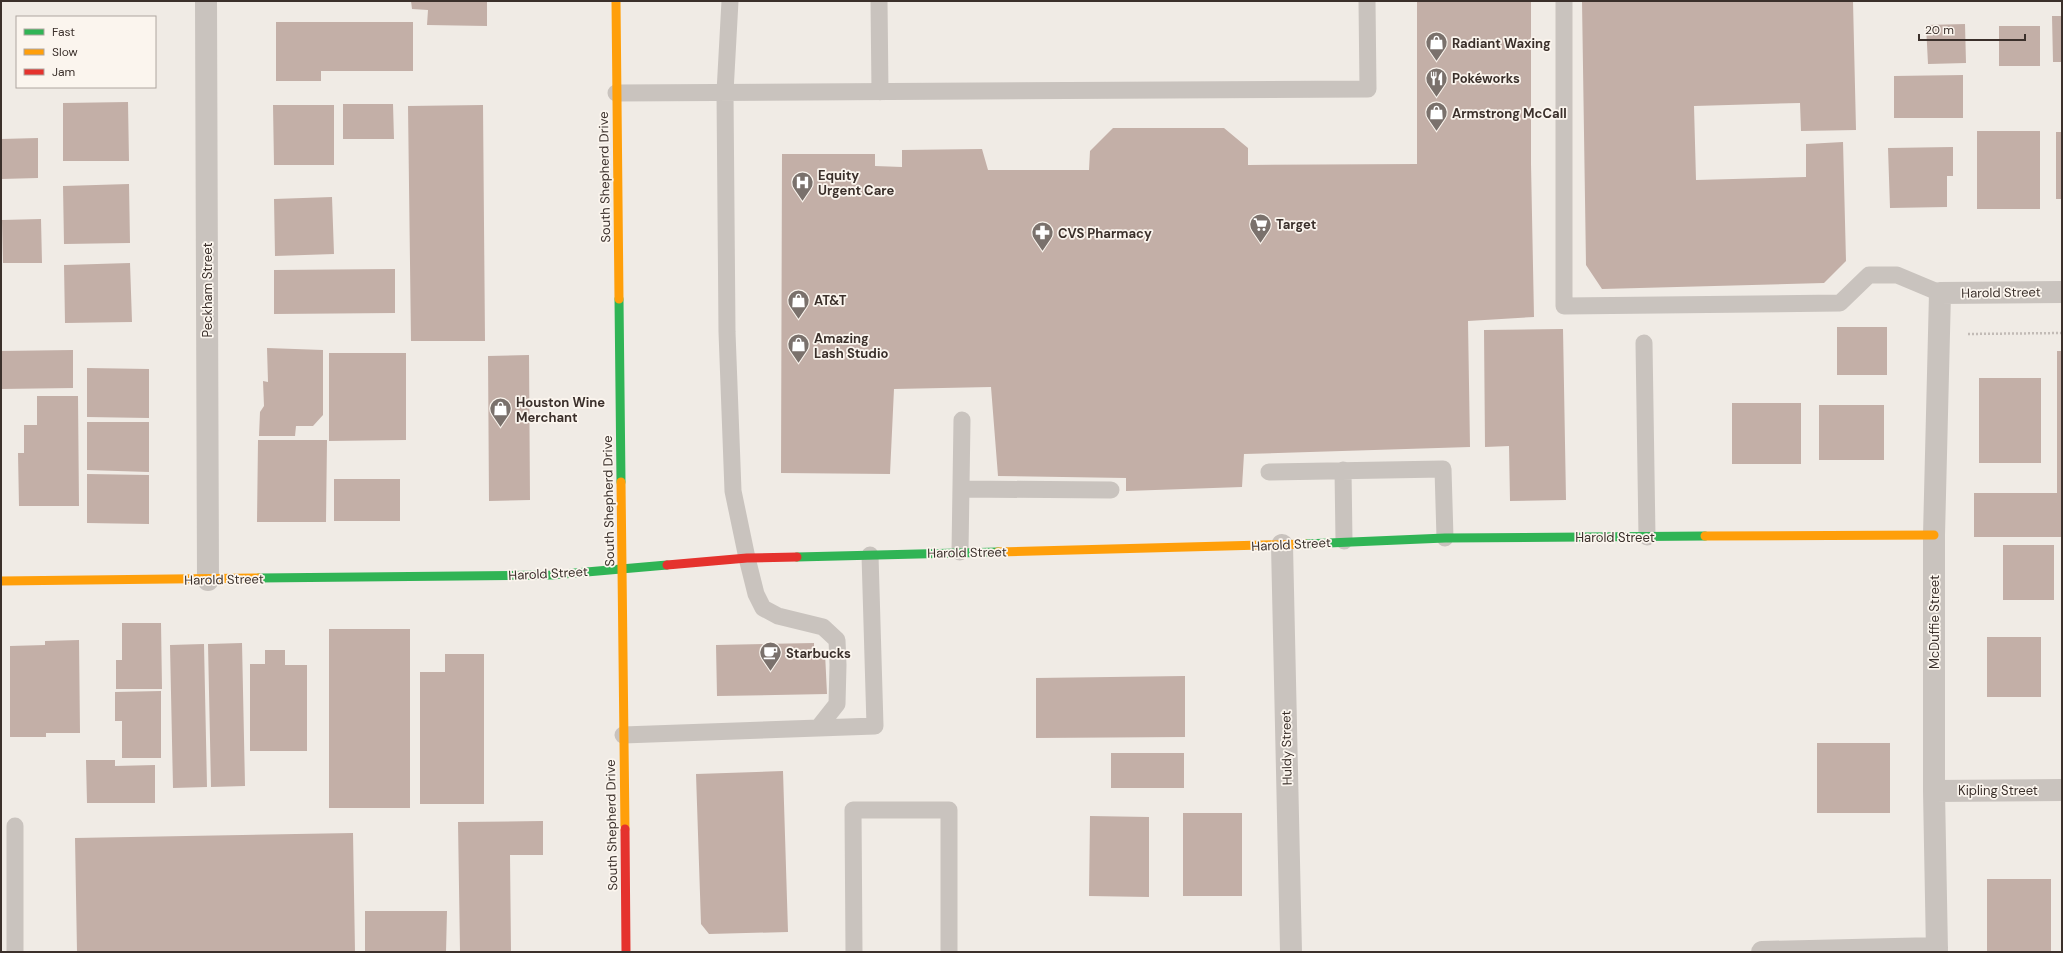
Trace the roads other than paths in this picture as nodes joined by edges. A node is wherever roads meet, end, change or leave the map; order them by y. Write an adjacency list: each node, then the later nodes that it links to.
1 (206, 1): 27 (street, Peckham Street)
2 (616, 1): 9 (street, South Shepherd Drive)
3 (730, 1): 7 (lane)
4 (879, 1): 8 (lane)
5 (1367, 1): 8 (lane)
6 (1564, 1): 11 (lane)
7 (725, 92): 8 (lane); 9 (lane); 25 (lane)
8 (880, 92)
9 (616, 93): 26 (street, South Shepherd Drive)
10 (2062, 292): 11 (street, Harold Street)
11 (1940, 293): 18 (street, McDuffie Street)
12 (1644, 343): 19 (lane)
13 (962, 420): 16 (lane)
14 (1343, 470): 15 (lane); 20 (lane); 21 (lane)
15 (1269, 472)
16 (962, 489): 17 (lane); 23 (lane)
17 (1111, 490)
18 (1934, 535): 19 (street, Harold Street); 32 (street, McDuffie Street)
19 (1647, 537): 20 (street, Harold Street)
20 (1445, 538): 21 (street, Harold Street)
21 (1344, 541): 22 (street, Harold Street)
22 (1282, 545): 23 (street, Harold Street); 39 (street, Huldy Street)
23 (960, 552): 24 (street, Harold Street)
24 (870, 555): 25 (street, Harold Street); 29 (lane)
25 (747, 558): 26 (street, Harold Street); 29 (lane)
26 (622, 569): 27 (street, Harold Street); 30 (street, South Shepherd Drive)
27 (208, 580): 28 (street, Harold Street)
28 (1, 581)
29 (818, 728): 30 (lane)
30 (623, 735): 36 (street, South Shepherd Drive)
31 (2062, 790): 32 (street, Kipling Street)
32 (1934, 791): 34 (street, McDuffie Street)
33 (15, 826): 35 (lane)
34 (1937, 950): 40 (street)
35 (15, 952)
36 (626, 952)
37 (854, 952): 38 (lane)
38 (949, 952)
39 (1291, 952)
40 (1762, 952)

